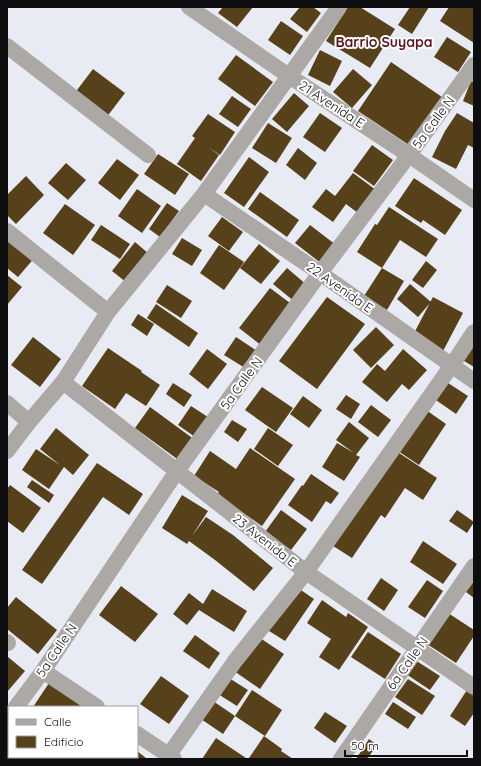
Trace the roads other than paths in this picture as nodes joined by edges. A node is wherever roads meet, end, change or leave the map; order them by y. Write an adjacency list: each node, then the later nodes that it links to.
1 (189, 7): 5 (street, 21 Avenida E)
2 (339, 7): 5 (street)
3 (7, 46): 6 (street)
4 (474, 65): 7 (street, 5a Calle N)
5 (289, 76): 7 (street, 21 Avenida E); 8 (street)
6 (148, 155)
7 (410, 155): 9 (street, 21 Avenida E); 11 (street, 5a Calle N)
8 (204, 194): 11 (street, 22 Avenida E); 12 (street)
9 (474, 200)
10 (7, 231): 12 (street)
11 (320, 273): 14 (street, 22 Avenida E); 20 (street, 5a Calle N)
12 (108, 312): 16 (street)
13 (474, 332): 14 (street)
14 (452, 365): 15 (street, 22 Avenida E); 22 (street)
15 (474, 381)
16 (63, 382): 18 (street); 20 (street, 23 Avenida E)
17 (7, 403): 18 (street)
18 (29, 422): 19 (street)
19 (7, 451)
20 (177, 471): 22 (street, 23 Avenida E); 24 (street, 5a Calle N)
21 (474, 566): 23 (street, 6a Calle N)
22 (306, 572): 23 (street, 23 Avenida E); 29 (street)
23 (418, 648): 25 (street, 23 Avenida E); 30 (street, 6a Calle N)
24 (42, 671): 26 (street, 5a Calle N); 27 (street)
25 (474, 687)
26 (17, 706)
27 (95, 706)
28 (138, 735): 29 (street)
29 (170, 758)
30 (341, 759)

